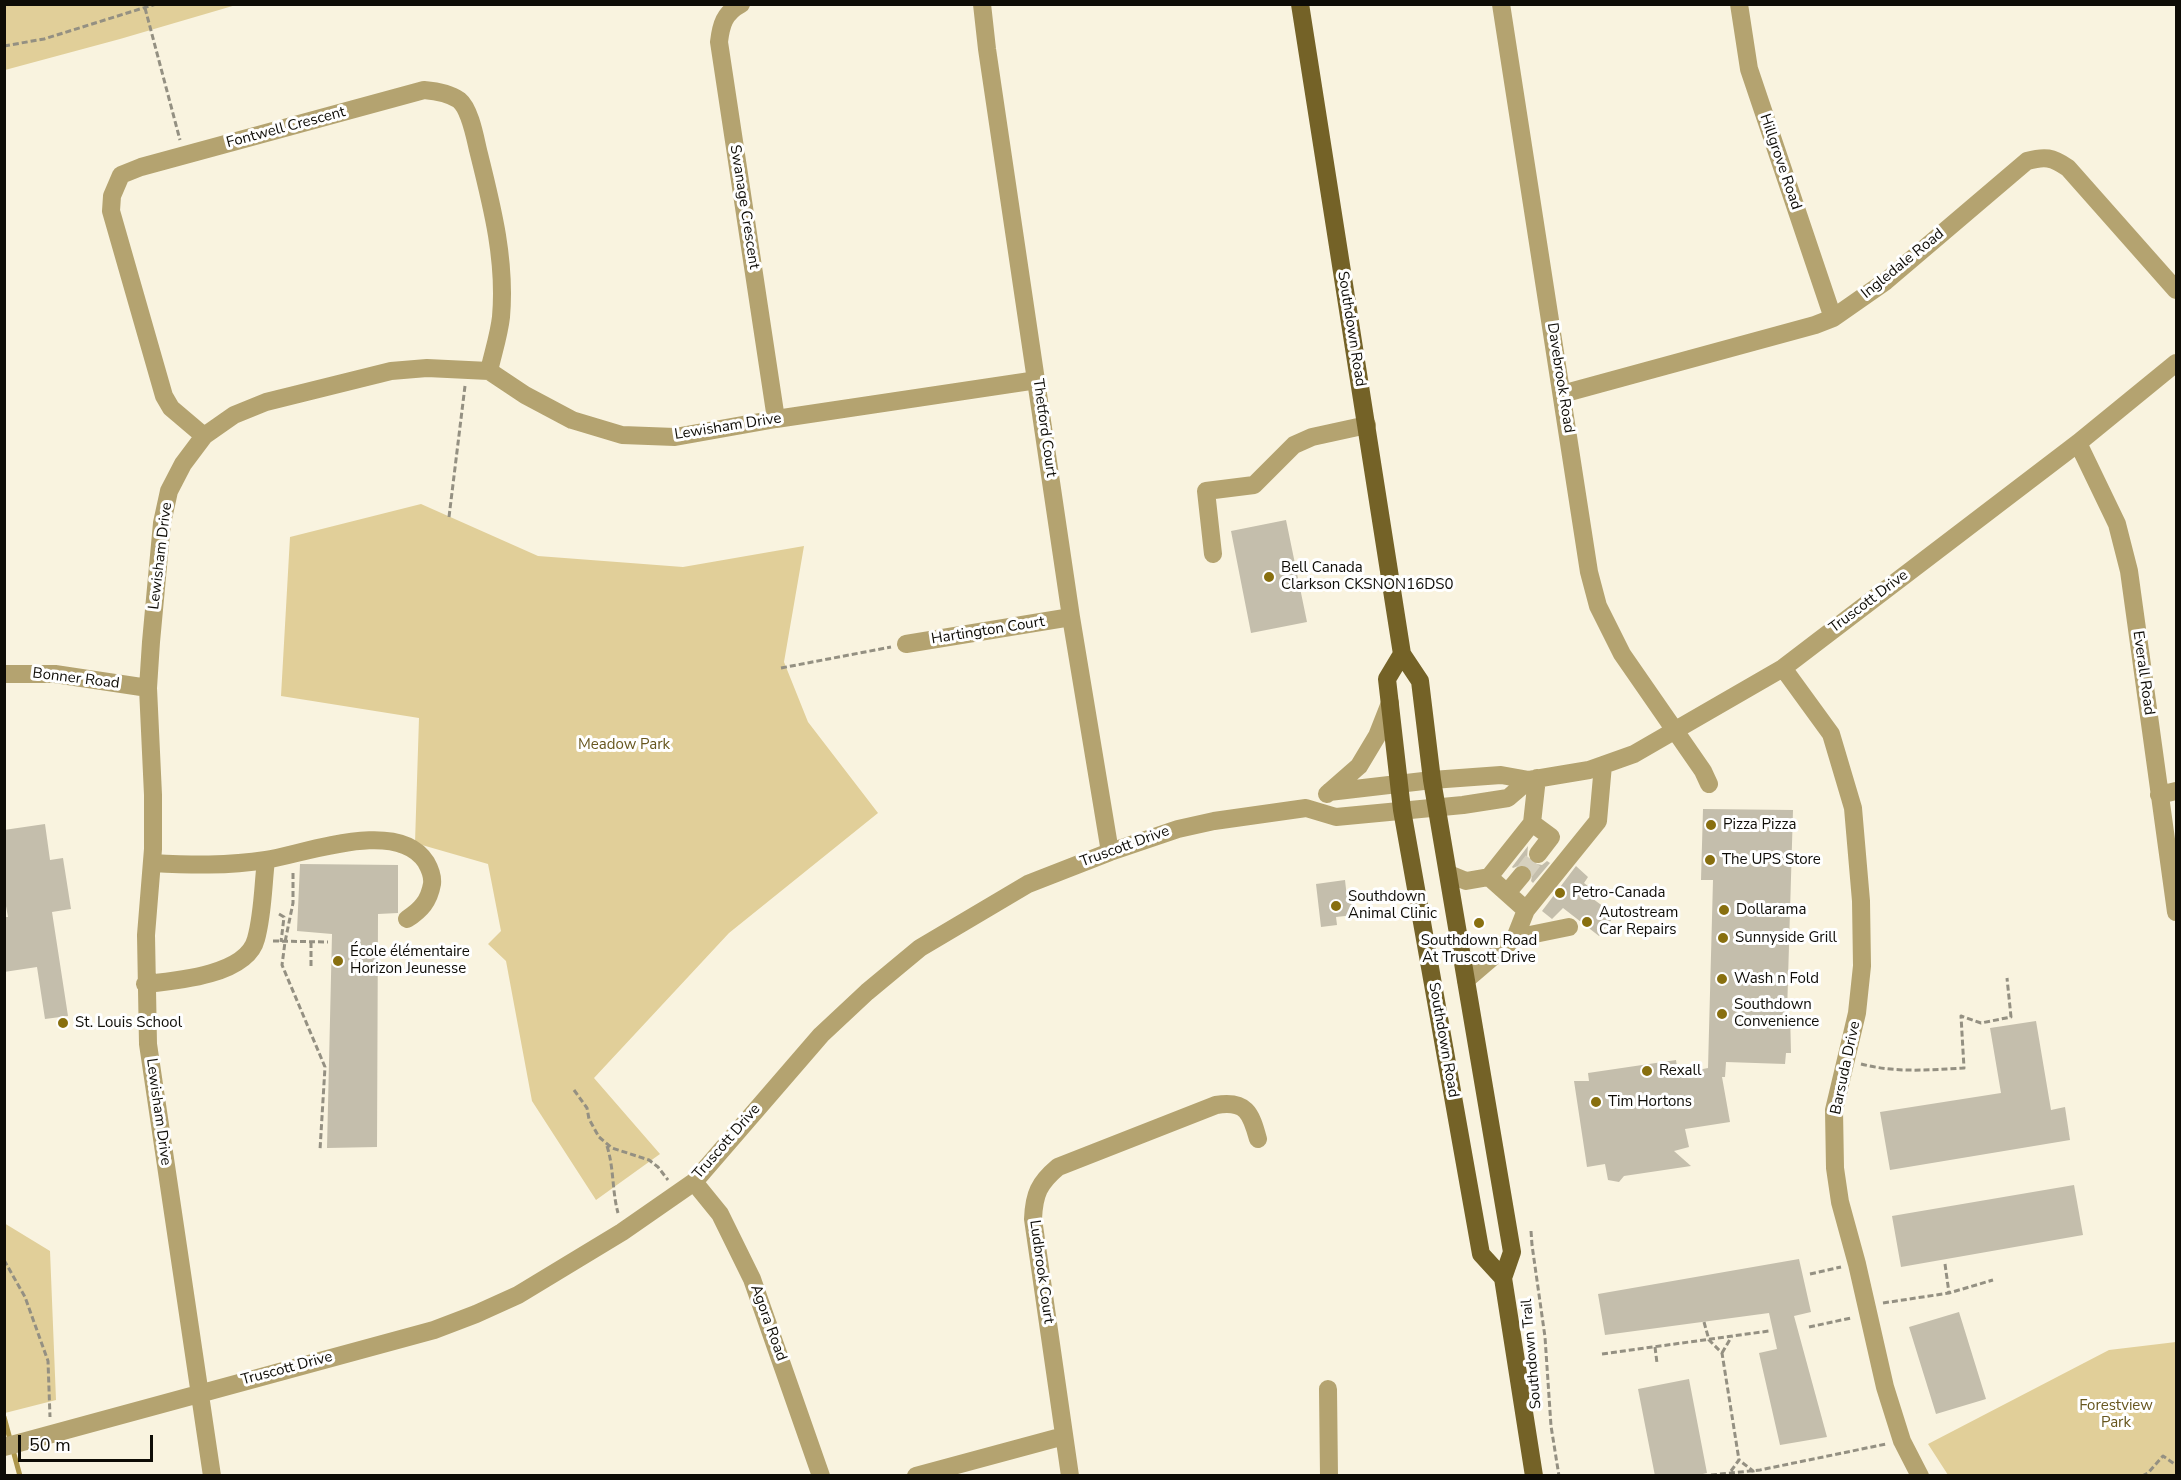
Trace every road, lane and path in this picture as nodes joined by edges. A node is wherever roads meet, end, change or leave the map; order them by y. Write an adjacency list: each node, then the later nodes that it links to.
1 (156, 4): 7 (path)
2 (741, 4): 17 (street, Swanage Crescent)
3 (982, 4): 15 (street, Thetford Court)
4 (1300, 4): 18 (main road, Southdown Road)
5 (1501, 4): 16 (street, Davebrook Road)
6 (1739, 4): 11 (street, Hillgrove Road)
7 (146, 8): 8 (path); 9 (path)
8 (4, 46)
9 (185, 155): 14 (street, Fontwell Crescent); 19 (street, Fontwell Crescent)
10 (2176, 290): 11 (street, Ingledale Road)
11 (1833, 318): 16 (street, Ingledale Road)
12 (2176, 363): 20 (street, Truscott Drive)
13 (468, 370): 14 (street, Lewisham Drive); 19 (street, Lewisham Drive); 21 (path)
14 (489, 371): 17 (street, Lewisham Drive)
15 (1037, 380): 17 (street, Lewisham Drive); 23 (street, Thetford Court)
16 (1562, 394): 31 (street, Davebrook Road)
17 (776, 419)
18 (1367, 425): 22 (street); 25 (main road, Southdown Road)
19 (204, 436): 29 (street, Lewisham Drive)
20 (2078, 443): 27 (street, Truscott Drive); 38 (street, Everall Road)
21 (450, 517)
22 (1214, 554)
23 (1071, 617): 24 (street, Hartington Court); 44 (street, Thetford Court)
24 (906, 644): 26 (path)
25 (1402, 654): 30 (main road, Southdown Road); 34 (main road, Southdown Road)
26 (781, 668)
27 (1783, 668): 31 (street, Truscott Drive); 67 (street, Barsuda Drive)
28 (4, 674): 29 (street, Bonner Road)
29 (148, 688): 49 (street, Lewisham Drive)
30 (1390, 703): 35 (main road, Southdown Road); 37 (street)
31 (1674, 732): 32 (street, Truscott Drive); 36 (street, Davebrook Road)
32 (1603, 765): 33 (street, Truscott Drive); 46 (street)
33 (1533, 779): 34 (street, Truscott Drive); 40 (street, Truscott Drive); 42 (street)
34 (1432, 780): 35 (street, Truscott Drive); 40 (main road, Southdown Road)
35 (1399, 784): 37 (street, Truscott Drive); 41 (main road, Southdown Road)
36 (1709, 784)
37 (1329, 792): 39 (street, Truscott Drive)
38 (2168, 793): 55 (street, Everall Road)
39 (1306, 808): 41 (street, Truscott Drive); 44 (street, Truscott Drive)
40 (1437, 808): 41 (street, Truscott Drive); 50 (main road, Southdown Road)
41 (1402, 810): 80 (main road, Southdown Road)
42 (1532, 823): 43 (street); 52 (street)
43 (1551, 837): 46 (street); 47 (street)
44 (1110, 852): 72 (street, Truscott Drive)
45 (293, 853): 48 (street); 56 (street); 60 (path)
46 (1573, 853): 54 (street)
47 (1538, 854)
48 (266, 860): 49 (street); 59 (street)
49 (152, 863): 66 (street, Lewisham Drive)
50 (1449, 874): 52 (street); 65 (main road, Southdown Road)
51 (1522, 874): 53 (street)
52 (1489, 877): 53 (street)
53 (1507, 893): 54 (street)
54 (1526, 910): 58 (street)
55 (2176, 912)
56 (407, 919)
57 (1569, 927): 58 (street)
58 (1515, 938): 65 (street)
59 (256, 940): 60 (path); 66 (street)
60 (285, 942): 61 (path); 71 (path)
61 (310, 942): 62 (path); 63 (path)
62 (328, 942)
63 (311, 967)
64 (2007, 978): 67 (path)
65 (1466, 980): 80 (main road, Southdown Road)
66 (145, 984): 94 (street, Lewisham Drive)
67 (1845, 1059): 77 (street, Barsuda Drive)
68 (574, 1090): 70 (path)
69 (1258, 1139): 96 (street, Ludbrook Court)
70 (606, 1144): 73 (path); 75 (path)
71 (320, 1150)
72 (694, 1182): 73 (street, Truscott Drive); 105 (street, Agora Road)
73 (678, 1192): 75 (street, Truscott Drive)
74 (1531, 1231): 110 (path, Southdown Trail)
75 (622, 1232): 94 (street, Truscott Drive)
76 (4, 1260): 95 (path)
77 (1857, 1264): 79 (path); 83 (street, Barsuda Drive)
78 (1945, 1264): 82 (path)
79 (1810, 1274)
80 (1503, 1278): 109 (main road, Southdown Road)
81 (1993, 1281): 82 (path)
82 (1949, 1293): 83 (path)
83 (1868, 1310): 85 (path); 97 (street, Barsuda Drive)
84 (1704, 1322): 88 (path)
85 (1809, 1327)
86 (1769, 1331): 87 (path)
87 (1732, 1336): 88 (path); 90 (path)
88 (1709, 1340): 89 (path); 90 (path)
89 (1655, 1347): 91 (path); 92 (path)
90 (1722, 1353): 99 (path)
91 (1602, 1354)
92 (1657, 1363)
93 (1328, 1389): 108 (street)
94 (199, 1393): 95 (street, Truscott Drive); 104 (street, Lewisham Drive)
95 (44, 1435): 98 (street, Truscott Drive)
96 (1064, 1436): 106 (street); 107 (street, Ludbrook Court)
97 (1902, 1441): 101 (path); 112 (street, Barsuda Drive)
98 (4, 1447)
99 (1739, 1460): 101 (path); 102 (path)
100 (2176, 1465): 113 (path)
101 (1754, 1471): 102 (path); 111 (path)
102 (1730, 1473): 103 (path)
103 (1711, 1475)
104 (212, 1476)
105 (821, 1476)
106 (916, 1476)
107 (1070, 1476)
108 (1329, 1476)
109 (1534, 1476)
110 (1558, 1476)
111 (1754, 1476)
112 (1920, 1476)
113 (2142, 1476)

